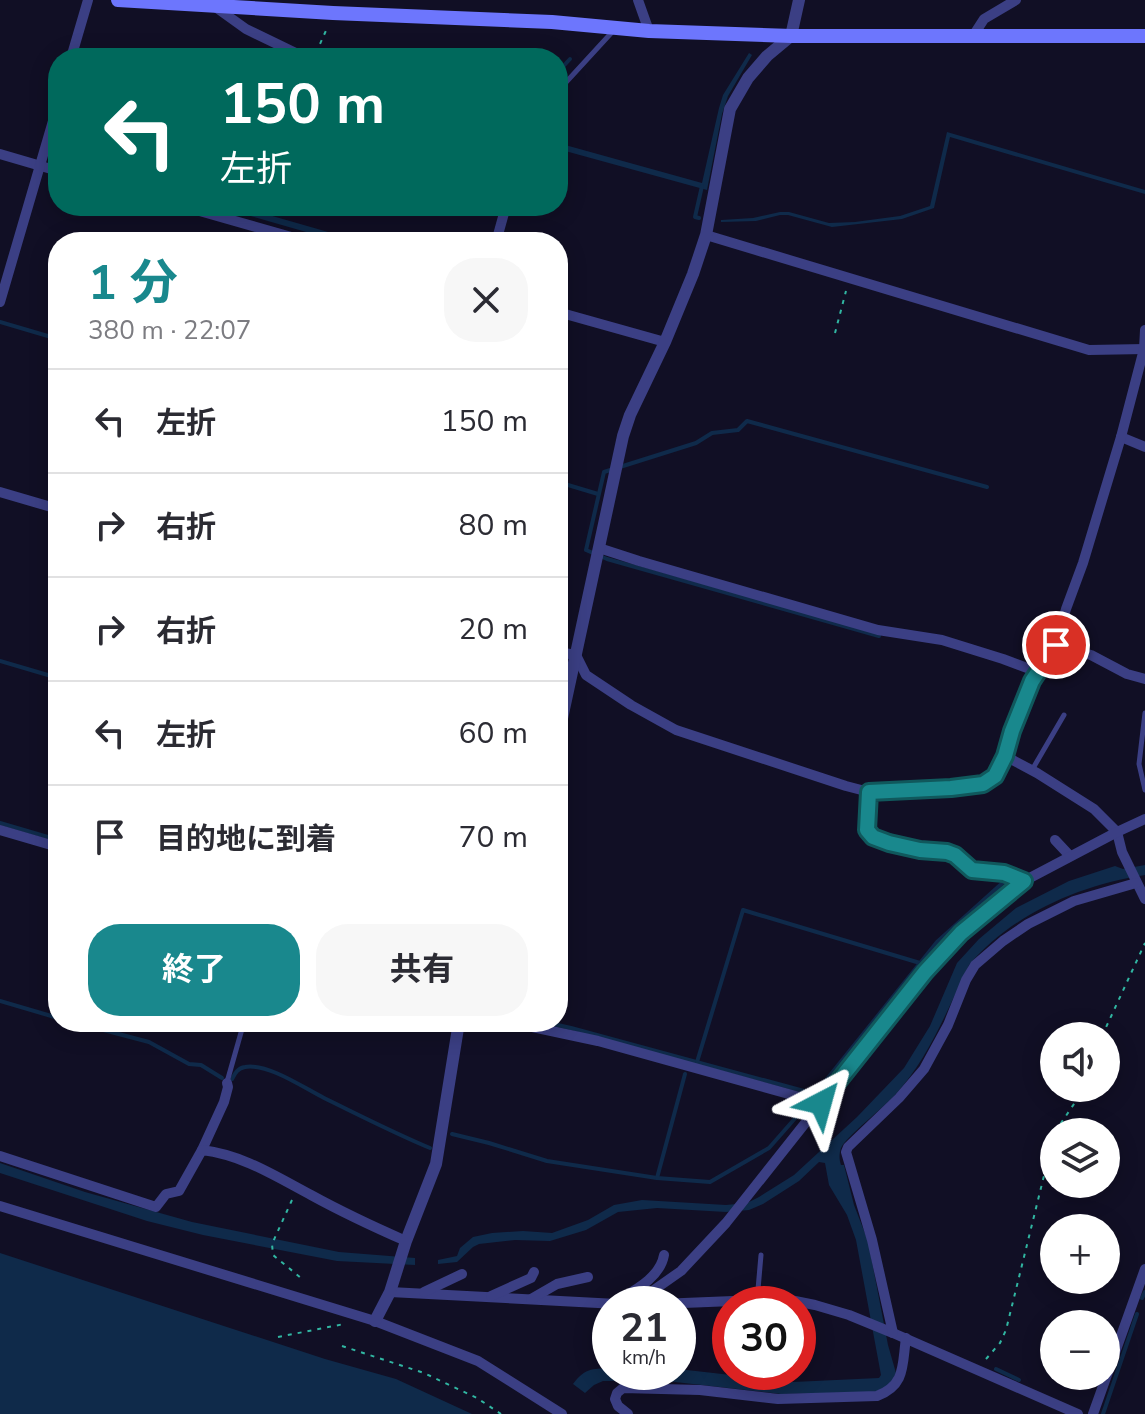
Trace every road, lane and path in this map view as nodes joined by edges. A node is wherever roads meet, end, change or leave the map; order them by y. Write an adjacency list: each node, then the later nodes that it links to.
1 (88, 0): 14 (street)
2 (118, 0): 6 (main road)
3 (638, 0): 10 (street)
4 (799, 0): 11 (street)
5 (1016, 0): 12 (street)
6 (178, 1): 7 (main road)
7 (213, 5): 8 (main road); 15 (street)
8 (333, 13): 9 (main road); 16 (path)
9 (617, 27): 10 (main road); 17 (lane)
10 (649, 31): 11 (main road)
11 (791, 36): 12 (main road); 24 (street)
12 (973, 36): 13 (main road)
13 (1145, 36)
14 (74, 48)
15 (285, 48)
16 (318, 48)
17 (568, 80)
18 (48, 137): 20 (street)
19 (0, 154): 20 (street)
20 (42, 157): 21 (street); 26 (street)
21 (48, 162)
22 (217, 216): 23 (street)
23 (274, 232)
24 (706, 235): 25 (street); 30 (street)
25 (850, 279): 29 (path); 31 (street)
26 (0, 302)
27 (568, 315): 30 (street)
28 (1145, 330): 31 (street)
29 (835, 333)
30 (665, 342): 36 (street)
31 (1144, 349): 32 (street)
32 (1121, 437): 33 (street); 37 (street)
33 (1145, 447)
34 (0, 492): 35 (street)
35 (48, 506)
36 (599, 548): 39 (street); 40 (street)
37 (1056, 645): 40 (street); 41 (street)
38 (568, 654): 39 (street)
39 (576, 655): 42 (street); 48 (street)
40 (1038, 672): 45 (street)
41 (1145, 679)
42 (568, 691)
43 (1145, 713): 47 (lane)
44 (1064, 715): 46 (lane)
45 (1005, 756): 46 (street); 48 (street)
46 (1032, 770): 51 (street)
47 (1145, 790)
48 (869, 792): 55 (lane)
49 (1145, 819): 51 (street)
50 (0, 830): 53 (street)
51 (1117, 832): 54 (street); 56 (street)
52 (1055, 840): 54 (street)
53 (48, 844)
54 (1070, 856): 55 (street)
55 (1024, 881): 64 (street)
56 (1138, 882): 57 (street); 90 (street)
57 (1145, 899)
58 (1145, 943): 59 (path)
59 (1108, 1022)
60 (241, 1032): 63 (lane)
61 (457, 1032): 70 (street)
62 (556, 1032): 64 (street)
63 (227, 1083): 65 (street)
64 (821, 1103): 79 (street)
65 (202, 1150): 66 (street); 67 (street)
66 (0, 1156)
67 (297, 1188): 70 (street); 77 (path)
68 (1040, 1194): 94 (path)
69 (0, 1206): 89 (street)
70 (406, 1241): 81 (street)
71 (664, 1255): 78 (street)
72 (761, 1255): 80 (lane)
73 (1145, 1269): 85 (street)
74 (534, 1272): 83 (street)
75 (462, 1274): 82 (street)
76 (588, 1277): 84 (street)
77 (301, 1278)
78 (639, 1286)
79 (660, 1286)
80 (758, 1286)
81 (390, 1292): 82 (street); 89 (street)
82 (420, 1293): 83 (street)
83 (489, 1297): 84 (street)
84 (531, 1299): 86 (street)
85 (1133, 1301): 88 (lane); 99 (street)
86 (592, 1303)
87 (816, 1305): 90 (street)
88 (1145, 1305)
89 (372, 1320): 91 (path); 96 (street)
90 (893, 1333): 92 (street)
91 (278, 1337)
92 (906, 1338): 94 (street); 97 (street)
93 (342, 1346): 95 (path)
94 (977, 1369): 98 (street)
95 (501, 1414)
96 (562, 1414)
97 (628, 1414)
98 (1078, 1414)
99 (1093, 1414)

